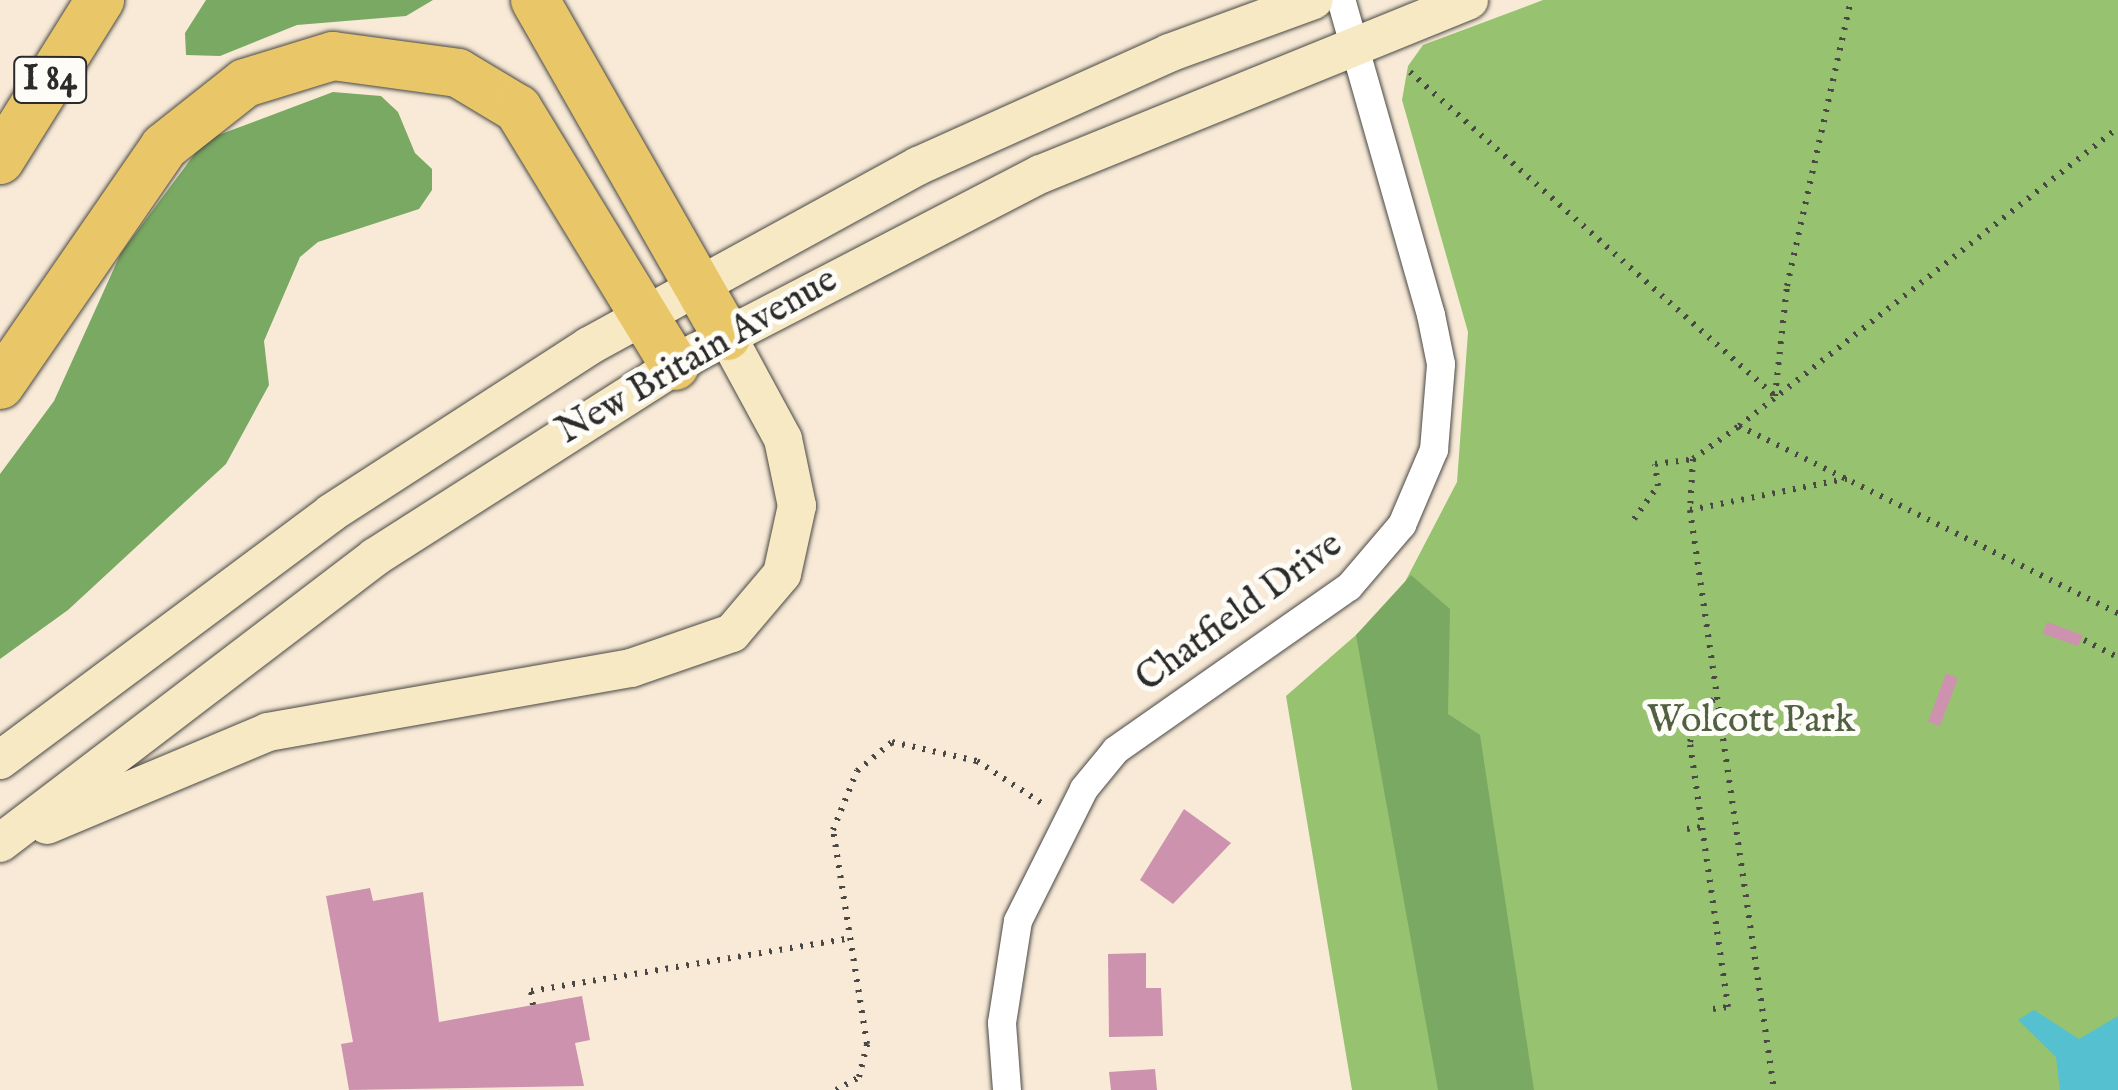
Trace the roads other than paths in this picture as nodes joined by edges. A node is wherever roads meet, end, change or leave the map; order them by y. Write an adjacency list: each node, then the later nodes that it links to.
1 (100, 0): 7 (highway, I 84)
2 (535, 0): 8 (highway)
3 (1314, 0): 8 (main road, New Britain Avenue)
4 (1341, 0): 6 (street, Chatfield Drive)
5 (1469, 0): 6 (main road, New Britain Avenue)
6 (1351, 45): 10 (main road, New Britain Avenue); 15 (street, Chatfield Drive)
7 (0, 160)
8 (697, 284): 9 (main road, New Britain Avenue); 10 (highway)
9 (645, 314): 11 (highway); 12 (highway); 13 (main road, New Britain Avenue)
10 (727, 336): 11 (main road, New Britain Avenue); 14 (main road)
11 (674, 366): 14 (main road, New Britain Avenue)
12 (0, 385)
13 (0, 760)
14 (0, 845)
15 (1007, 1090)

